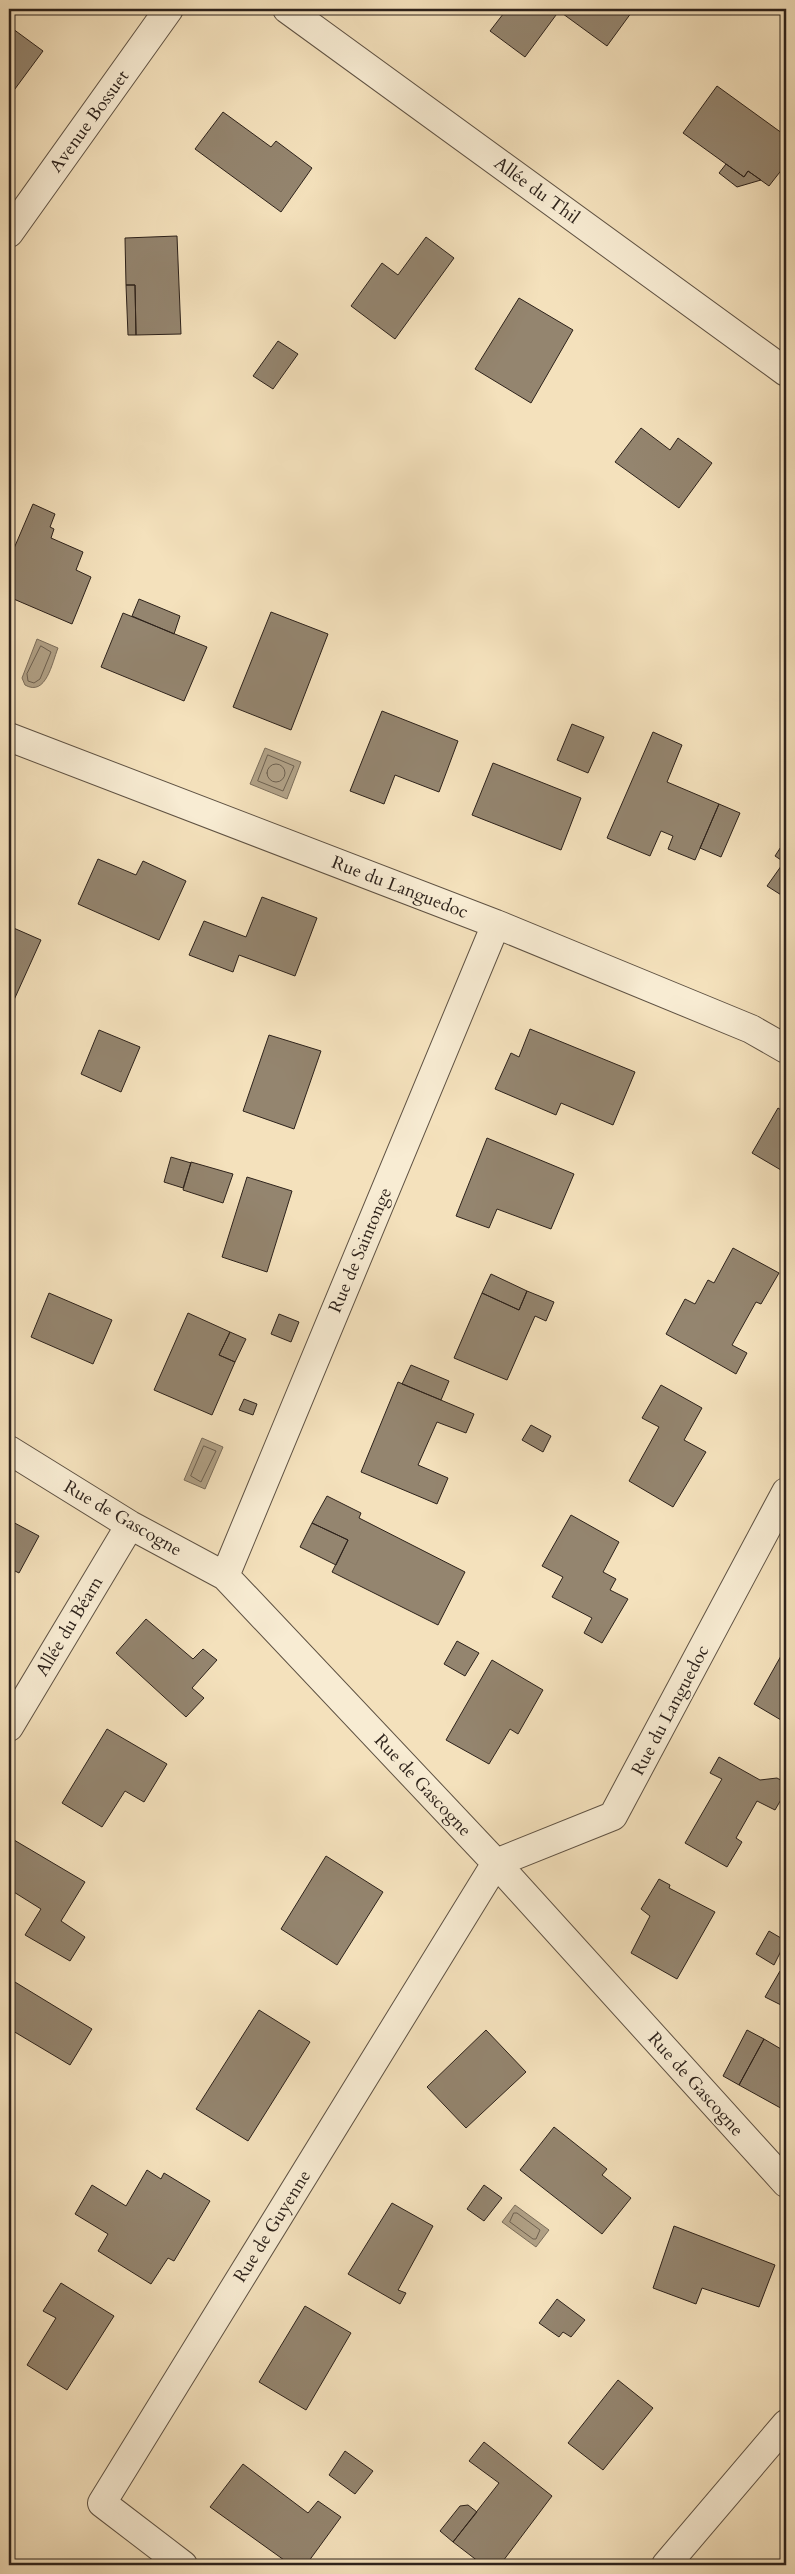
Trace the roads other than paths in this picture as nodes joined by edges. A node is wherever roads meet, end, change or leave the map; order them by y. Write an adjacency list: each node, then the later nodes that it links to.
1 (169, 9): 3 (street, Avenue Bossuet)
2 (287, 9): 4 (street, Allée du Thil)
3 (9, 233)
4 (786, 372)
5 (9, 737): 6 (street, Rue du Languedoc)
6 (496, 924): 7 (street, Rue du Languedoc); 11 (street, Rue de Saintonge)
7 (786, 1049)
8 (9, 1450): 10 (street, Rue de Gascogne)
9 (786, 1492): 13 (street, Rue du Languedoc)
10 (130, 1525): 11 (street, Rue de Gascogne); 12 (street, Allée du Béarn)
11 (225, 1576): 13 (street, Rue de Gascogne)
12 (9, 1727)
13 (496, 1863): 14 (street, Rue de Gascogne); 16 (street, Rue de Guyenne)
14 (786, 2183)
15 (786, 2424): 17 (street)
16 (183, 2565)
17 (666, 2565)

